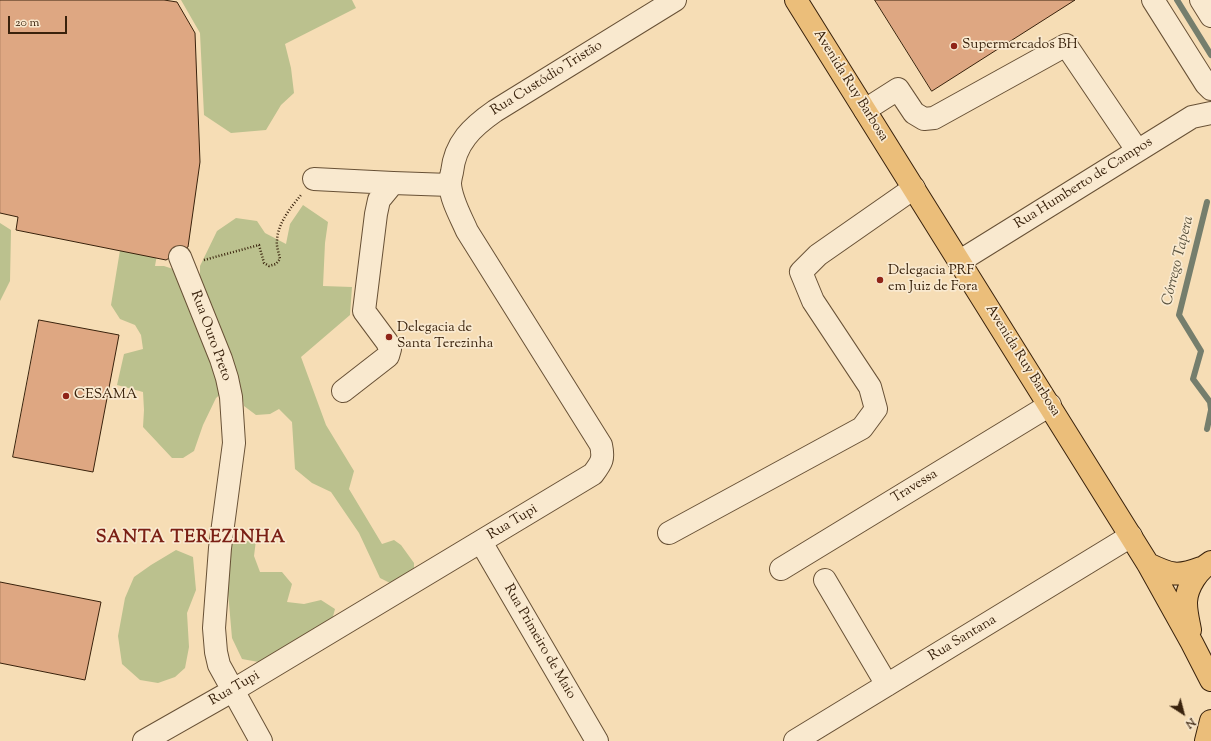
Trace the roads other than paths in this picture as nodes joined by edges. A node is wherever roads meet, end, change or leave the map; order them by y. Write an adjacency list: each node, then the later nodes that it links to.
1 (675, 0): 13 (street, Rua Custódio Tristão)
2 (796, 0): 8 (main road, Avenida Ruy Barbosa)
3 (1154, 0): 6 (street)
4 (1201, 0): 5 (street)
5 (1211, 16)
6 (1197, 71): 7 (street); 9 (street)
7 (1211, 90)
8 (865, 110): 10 (street); 14 (main road, Avenida Ruy Barbosa)
9 (1202, 115): 10 (street, Rua Humberto de Campos)
10 (1137, 150): 16 (street, Rua Humberto de Campos)
11 (314, 179): 12 (street)
12 (393, 183): 13 (street); 17 (street)
13 (450, 185): 21 (street, Rua Tupi)
14 (914, 188): 16 (main road, Avenida Ruy Barbosa); 19 (street)
15 (182, 261): 29 (street, Rua Ouro Preto)
16 (960, 261): 18 (main road, Avenida Ruy Barbosa)
17 (343, 391)
18 (1050, 405): 20 (main road, Avenida Ruy Barbosa); 24 (street, Travessa)
19 (669, 533)
20 (1131, 536): 22 (main road, Avenida Ruy Barbosa); 28 (street, Rua Santana)
21 (481, 542): 29 (street, Rua Tupi); 33 (street, Rua Primeiro de Maio)
22 (1148, 564): 23 (main road); 26 (main road, Avenida Ruy Barbosa)
23 (1206, 565): 26 (main road)
24 (781, 569)
25 (825, 580): 28 (street)
26 (1192, 643): 27 (main road)
27 (1211, 680)
28 (887, 685): 34 (street, Rua Santana)
29 (232, 691): 31 (street, Rua Tupi); 32 (street, Rua Ouro Preto)
30 (1211, 721): 35 (main road)
31 (144, 741)
32 (261, 741)
33 (597, 741)
34 (795, 741)
35 (1206, 741)

